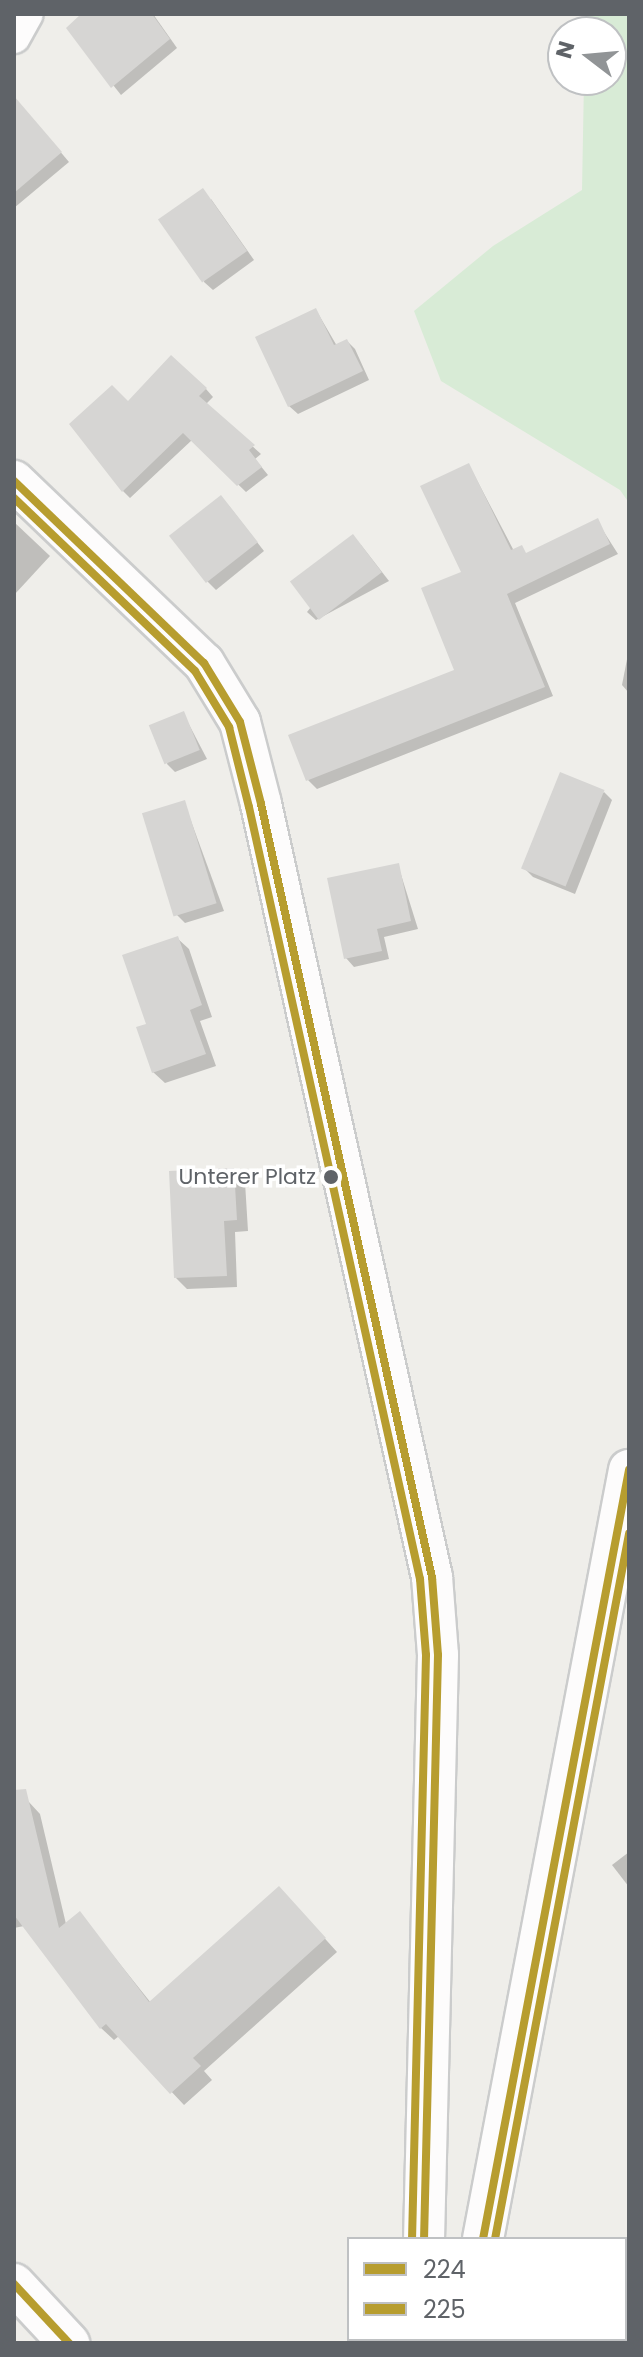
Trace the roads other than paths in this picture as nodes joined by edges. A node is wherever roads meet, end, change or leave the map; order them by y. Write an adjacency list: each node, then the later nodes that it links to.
1 (27, 14): 2 (street)
2 (14, 37)
3 (14, 481): 5 (street)
4 (629, 1470): 6 (street)
5 (424, 2237)
6 (483, 2237)
7 (14, 2284): 8 (street)
8 (69, 2343)

